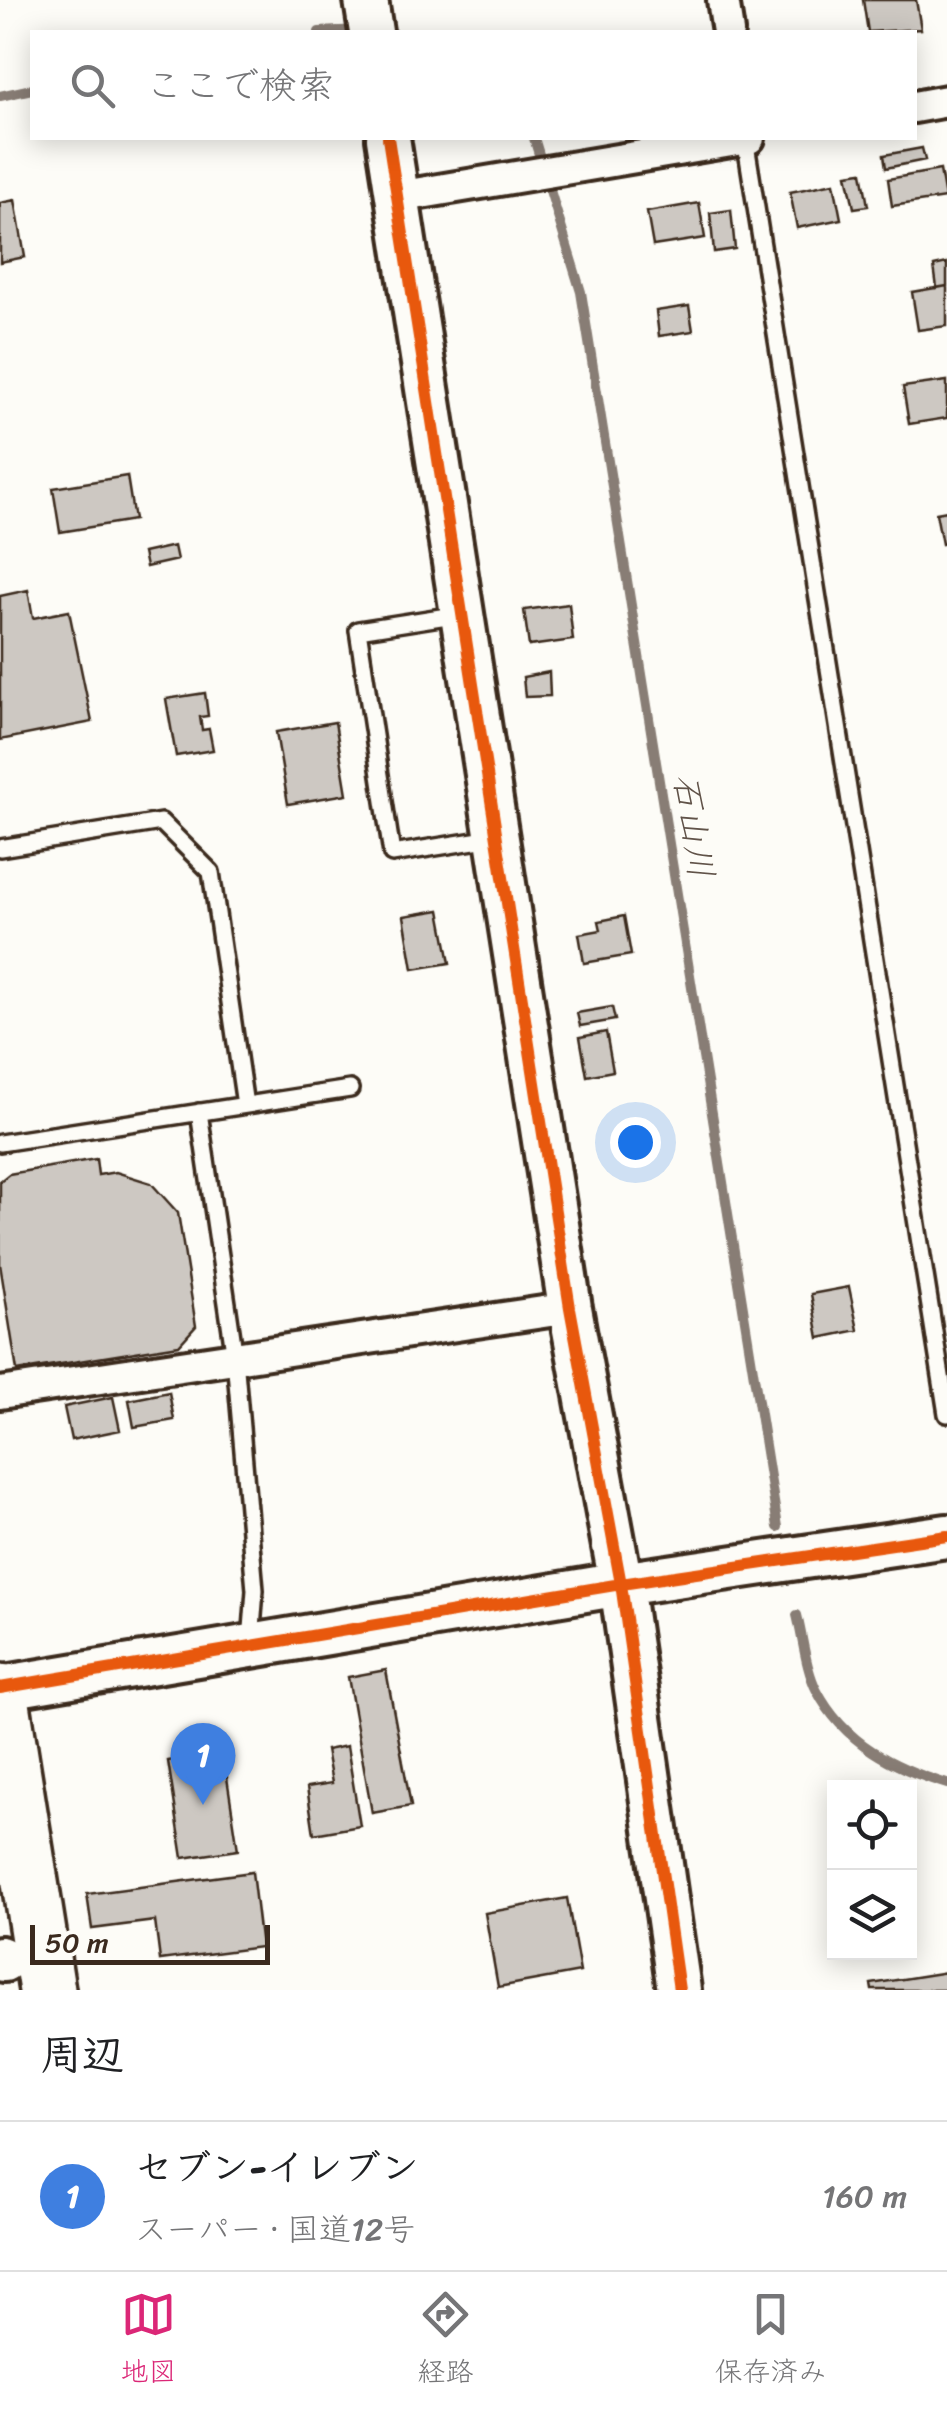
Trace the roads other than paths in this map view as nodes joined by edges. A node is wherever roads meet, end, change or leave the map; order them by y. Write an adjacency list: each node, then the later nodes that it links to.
1 (366, 0): 3 (street)
2 (723, 0): 4 (street)
3 (371, 30)
4 (728, 30)
5 (947, 102): 6 (street)
6 (917, 107)
7 (388, 140): 10 (street)
8 (734, 140): 10 (street)
9 (746, 140): 21 (lane)
10 (398, 196): 11 (street)
11 (462, 614): 12 (street); 12 (lane)
12 (497, 837): 18 (street)
13 (0, 848): 15 (lane)
14 (350, 1088): 15 (lane)
15 (245, 1105): 16 (lane)
16 (199, 1112): 17 (lane); 19 (lane)
17 (0, 1143)
18 (570, 1308): 19 (street); 23 (street)
19 (235, 1358): 20 (street); 24 (lane)
20 (0, 1393)
21 (947, 1414)
22 (947, 1536): 23 (street)
23 (621, 1584): 24 (street); 27 (street)
24 (250, 1646): 25 (street)
25 (0, 1690): 26 (highway)
26 (12, 1966)
27 (679, 1990)

